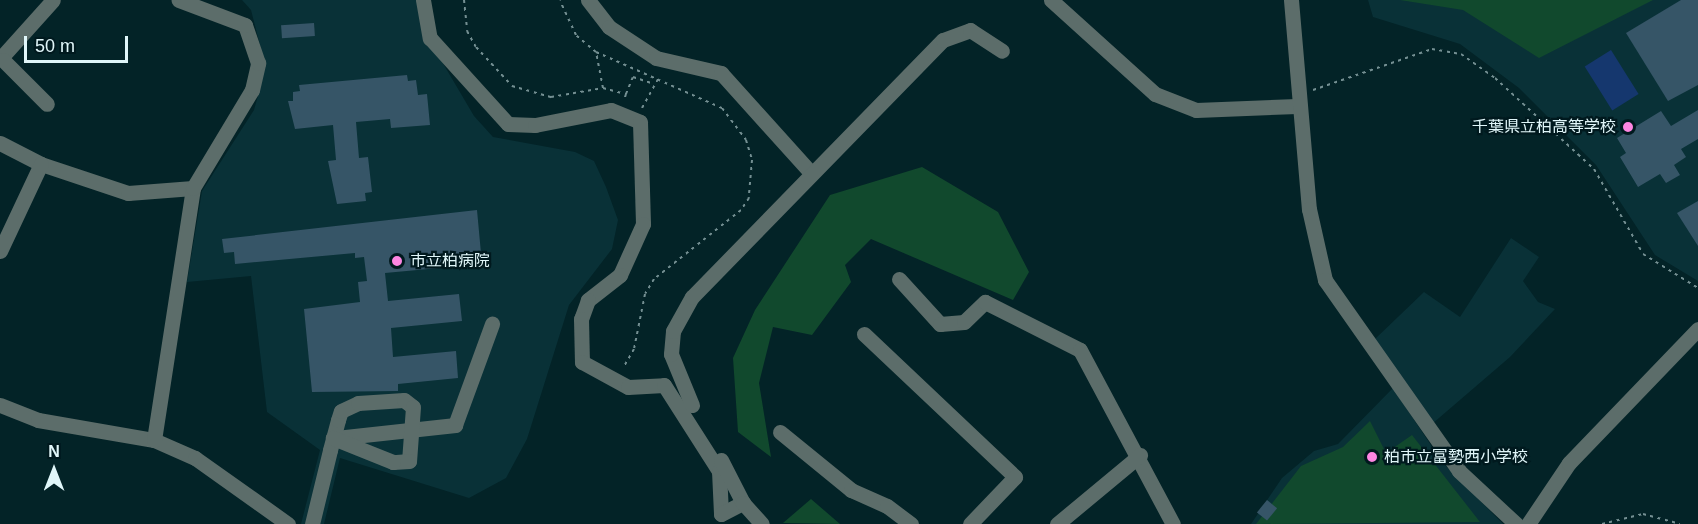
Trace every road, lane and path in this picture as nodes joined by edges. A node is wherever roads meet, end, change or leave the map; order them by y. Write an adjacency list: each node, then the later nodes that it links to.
1 (53, 0): 11 (street)
2 (179, 0): 21 (street)
3 (423, 0): 17 (street)
4 (464, 0): 10 (path)
5 (560, 0): 10 (path)
6 (588, 0): 20 (street)
7 (1051, 0): 15 (street)
8 (1291, 0): 15 (street)
9 (1002, 51): 20 (street)
10 (596, 52): 12 (path)
11 (2, 59): 16 (street)
12 (658, 77): 13 (path); 28 (path)
13 (652, 83): 14 (path); 17 (path)
14 (626, 94)
15 (1296, 101): 24 (path); 43 (street)
16 (47, 104)
17 (638, 119): 28 (street)
18 (0, 142): 19 (street)
19 (41, 164): 21 (street); 22 (street)
20 (811, 173): 35 (street)
21 (193, 188): 33 (street)
22 (0, 250)
23 (899, 279): 34 (street)
24 (1698, 288)
25 (492, 324): 30 (street)
26 (1698, 329): 44 (street)
27 (864, 334): 40 (street)
28 (611, 381): 35 (street)
29 (0, 405): 33 (street)
30 (412, 430): 32 (street); 32 (street); 32 (street)
31 (780, 432): 39 (street)
32 (333, 438): 37 (street)
33 (154, 440): 36 (street)
34 (1140, 455): 41 (street); 42 (street)
35 (743, 502): 38 (street)
36 (288, 524)
37 (312, 524)
38 (762, 524)
39 (910, 524)
40 (970, 524)
41 (1057, 524)
42 (1173, 524)
43 (1516, 524)
44 (1528, 524)
45 (1602, 524): 46 (path)
46 (1680, 524)

